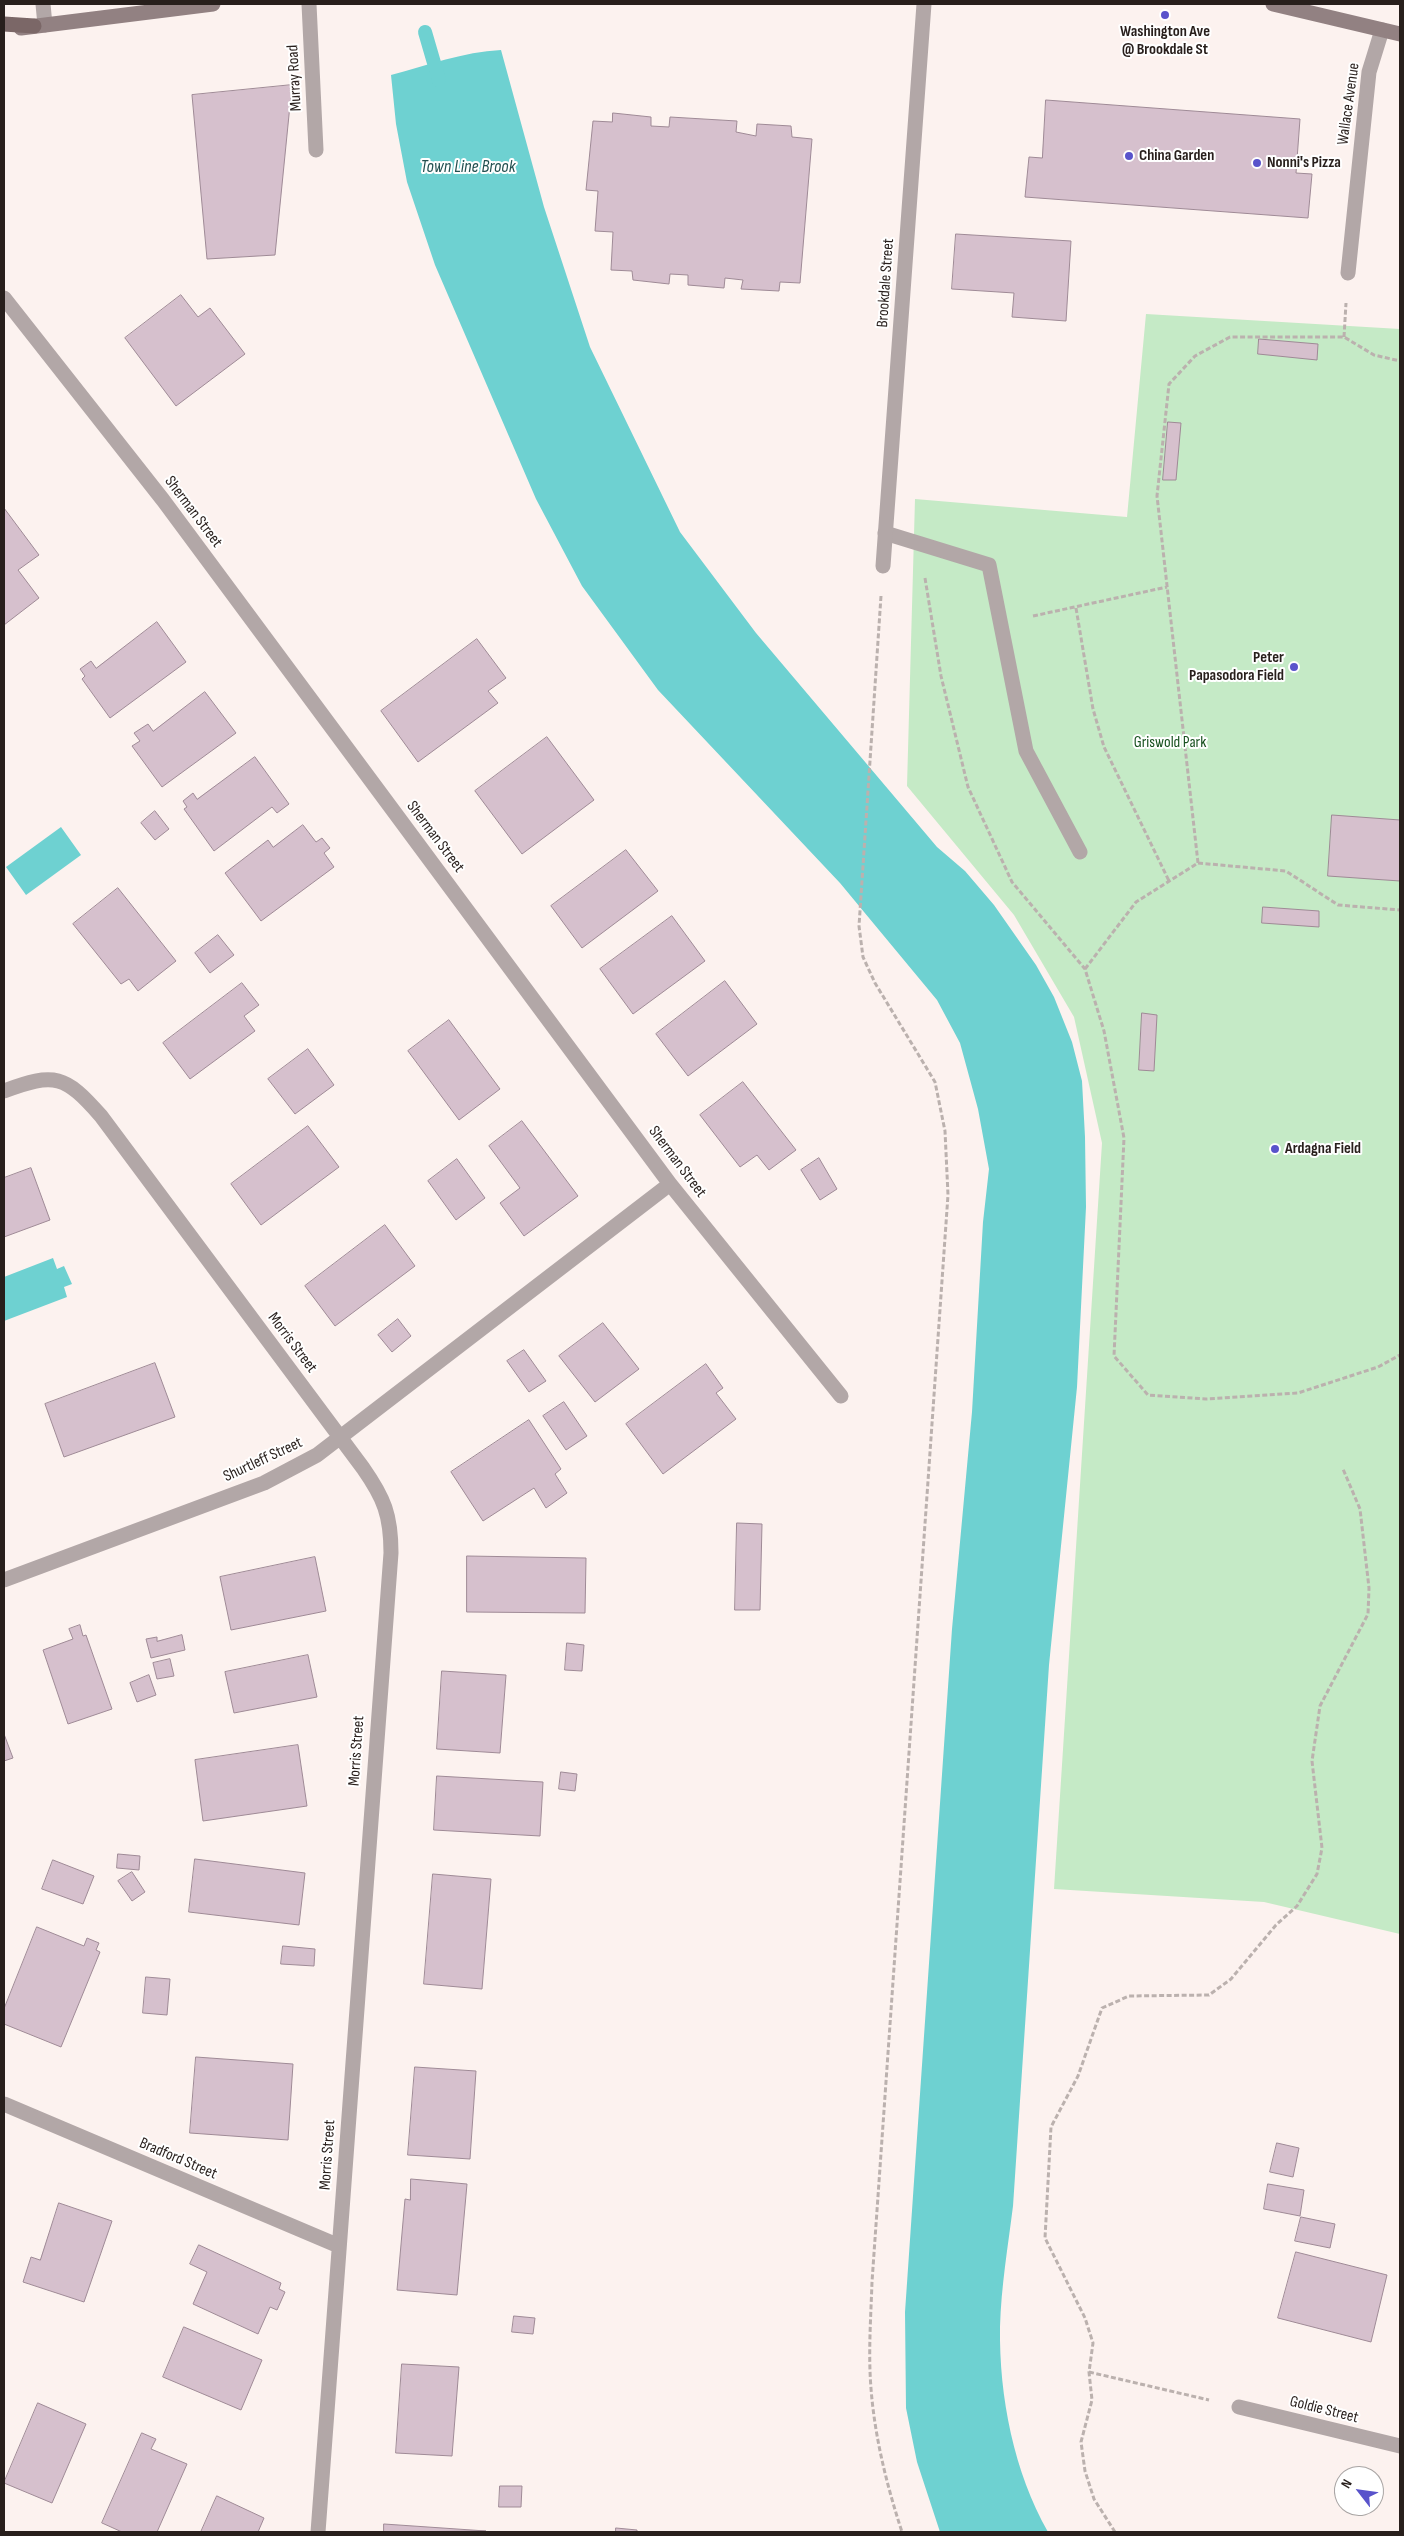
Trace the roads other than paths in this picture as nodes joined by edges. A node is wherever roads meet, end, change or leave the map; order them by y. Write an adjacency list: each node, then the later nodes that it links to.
1 (43, 4): 7 (street)
2 (213, 4): 7 (street)
3 (309, 4): 11 (street, Murray Road)
4 (924, 4): 14 (street, Brookdale Street)
5 (1273, 4): 9 (street)
6 (4, 24): 7 (main road)
7 (40, 26): 8 (street)
8 (4, 30)
9 (1382, 30): 10 (street); 12 (street, Wallace Avenue)
10 (1400, 34)
11 (316, 150)
12 (1348, 273)
13 (4, 298): 18 (street, Sherman Street)
14 (885, 533): 15 (street, Brookdale Street); 16 (street)
15 (883, 566)
16 (1080, 852)
17 (4, 1091): 20 (street, Morris Street)
18 (670, 1184): 19 (street, Sherman Street); 20 (street, Shurtleff Street)
19 (841, 1396)
20 (341, 1438): 21 (street, Shurtleff Street); 23 (street, Morris Street)
21 (4, 1580)
22 (4, 2104): 23 (street, Bradford Street)
23 (339, 2246): 26 (street, Morris Street)
24 (1239, 2407): 25 (street, Goldie Street)
25 (1400, 2446)
26 (318, 2532)

